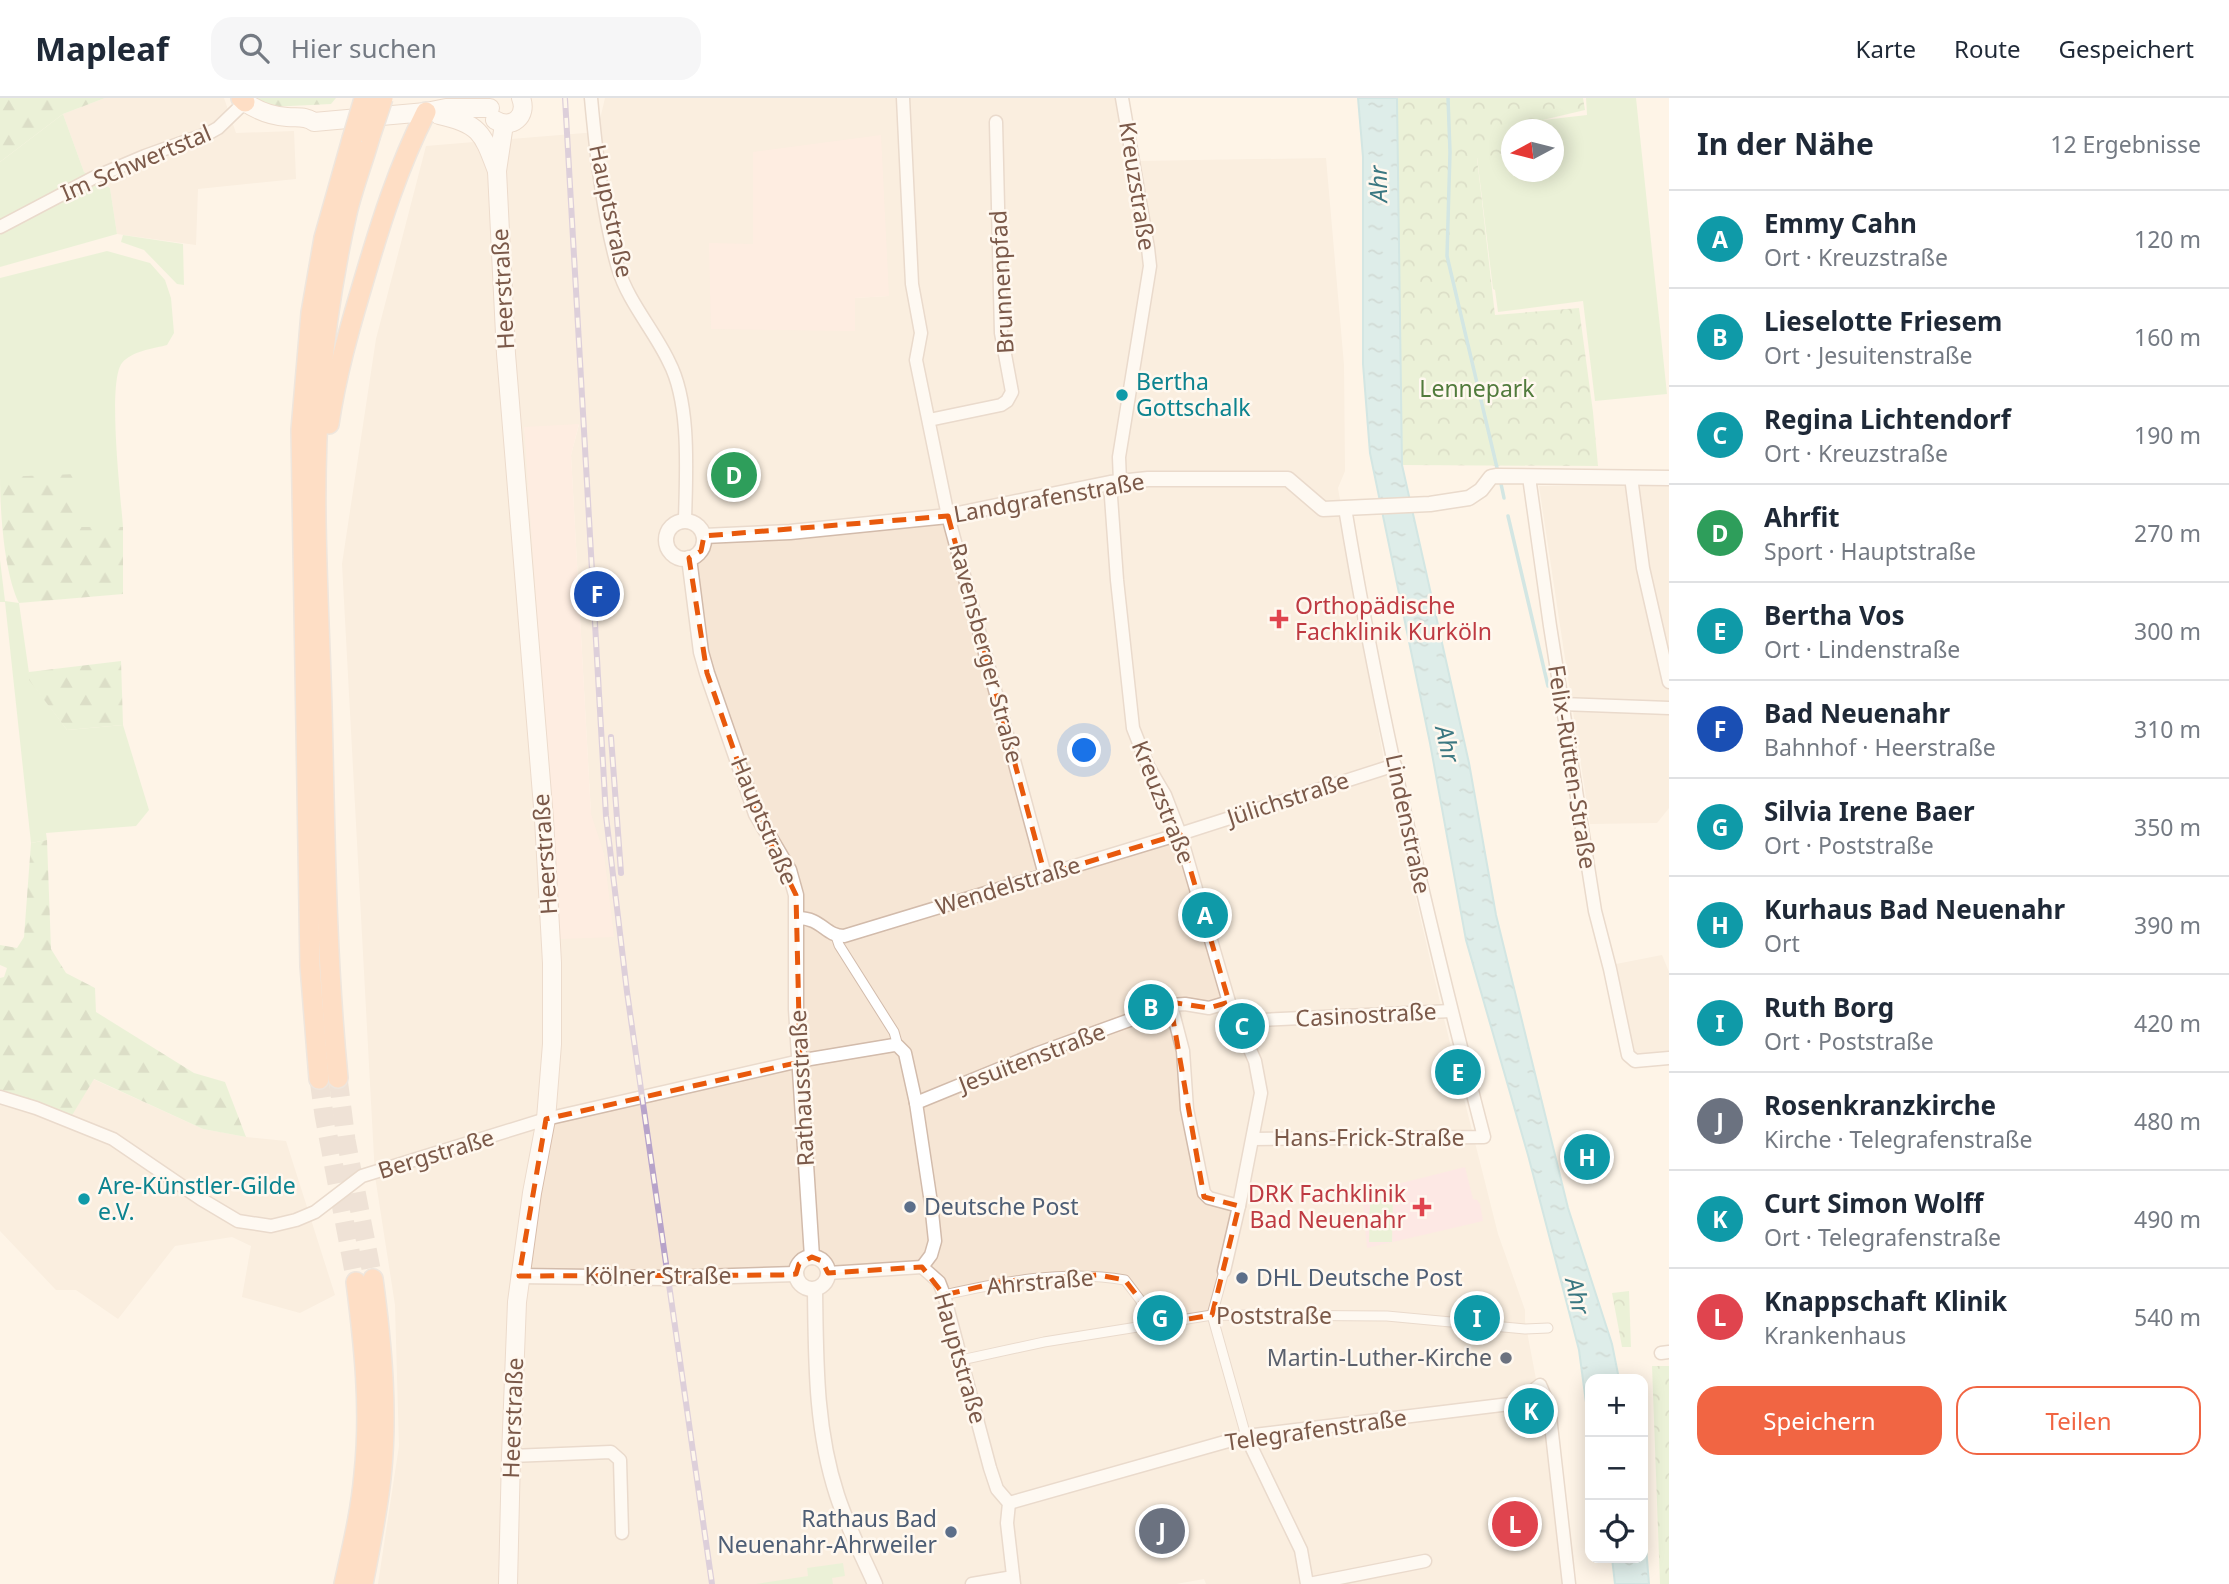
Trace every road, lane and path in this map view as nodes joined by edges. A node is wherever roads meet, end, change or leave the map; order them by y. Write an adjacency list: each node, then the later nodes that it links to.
1 (364, 98): 13 (highway, bridge)
2 (383, 98): 13 (highway, bridge)
3 (461, 98): 10 (main road, Im Schwertstal)
4 (521, 98): 12 (main road)
5 (591, 98): 24 (street, Hauptstraße)
6 (903, 98): 16 (street, Ravensberger Straße)
7 (1122, 98): 20 (street, Kreuzstraße)
8 (243, 100): 10 (main road, Im Schwertstal); 15 (street, Im Schwertstal)
9 (487, 101): 10 (main road, Im Schwertstal); 12 (main road)
10 (427, 104): 14 (main road); 21 (highway)
11 (996, 122): 16 (street, Brunnenpfad)
12 (504, 124): 14 (main road, Heerstraße)
13 (361, 138): 21 (highway); 21 (highway)
14 (497, 171): 44 (main road, Heerstraße)
15 (0, 227)
16 (929, 420): 23 (street, Ravensberger Straße)
17 (1529, 477): 18 (street, Landgrafenstraße); 22 (street, Landgrafenstraße); 28 (street, Felix-Rütten-Straße)
18 (1631, 477): 19 (street, Landgrafenstraße); 27 (street)
19 (1669, 478)
20 (1115, 482): 22 (street, Landgrafenstraße); 23 (street, Landgrafenstraße); 31 (street, Kreuzstraße)
21 (317, 483)
22 (1345, 508): 30 (street, Lindenstraße)
23 (948, 516): 25 (street, Landgrafenstraße); 32 (street, Ravensberger Straße)
24 (685, 521): 25 (street); 26 (street)
25 (704, 536): 26 (street)
26 (689, 558): 33 (street, Hauptstraße)
27 (1669, 682)
28 (1562, 704): 29 (street); 40 (street, Felix-Rütten-Straße)
29 (1669, 708)
30 (1395, 765): 31 (street, Jülichstraße); 37 (street, Lindenstraße)
31 (1180, 834): 32 (street, Wendelstraße); 35 (street, Kreuzstraße)
32 (1045, 876): 34 (street, Wendelstraße)
33 (798, 918): 34 (street); 41 (street, Rathausstraße)
34 (836, 936): 39 (street, Hauptstraße)
35 (1229, 1002): 36 (street, Jesuitenstraße); 38 (street, Kreuzstraße)
36 (1171, 1005): 43 (street, Jesuitenstraße); 47 (street)
37 (1451, 1012): 38 (street, Casinostraße); 45 (street, Lindenstraße)
38 (1239, 1021): 46 (street, Kreuzstraße)
39 (902, 1050): 41 (street, Bergstraße); 43 (street, Hauptstraße)
40 (1669, 1058)
41 (800, 1061): 44 (street, Bergstraße); 48 (street, Rathausstraße)
42 (0, 1097): 44 (street, Bergstraße)
43 (916, 1103): 49 (street, Hauptstraße)
44 (546, 1119): 53 (main road, Heerstraße)
45 (1484, 1137): 46 (street, Hans-Frick-Straße)
46 (1253, 1139): 47 (street, Kreuzstraße)
47 (1239, 1206): 50 (street, Kreuzstraße)
48 (812, 1257): 51 (street); 52 (street)
49 (922, 1267): 51 (street); 55 (street, Hauptstraße)
50 (1224, 1271): 56 (street, Kreuzstraße)
51 (828, 1273): 54 (street)
52 (796, 1274): 53 (street, Kölner Straße); 54 (street)
53 (519, 1276): 61 (main road, Heerstraße)
54 (815, 1289): 69 (street)
55 (944, 1295): 57 (street, Ahrstraße); 59 (street, Hauptstraße)
56 (1212, 1315): 57 (street, Poststraße); 58 (street, Poststraße); 60 (street)
57 (1147, 1326): 59 (street, Poststraße)
58 (1548, 1328)
59 (961, 1360): 62 (street, Hauptstraße)
60 (1245, 1436): 62 (street, Telegrafenstraße); 71 (street); 72 (street, Telegrafenstraße)
61 (511, 1456): 63 (street); 68 (main road, Heerstraße)
62 (1009, 1503): 65 (street, Hauptstraße)
63 (622, 1533)
64 (1425, 1561): 71 (street)
65 (1014, 1581): 70 (street)
66 (344, 1584): 67 (highway)
67 (363, 1584)
68 (508, 1584)
69 (875, 1584)
70 (972, 1584)
71 (1308, 1584)
72 (1569, 1584)

